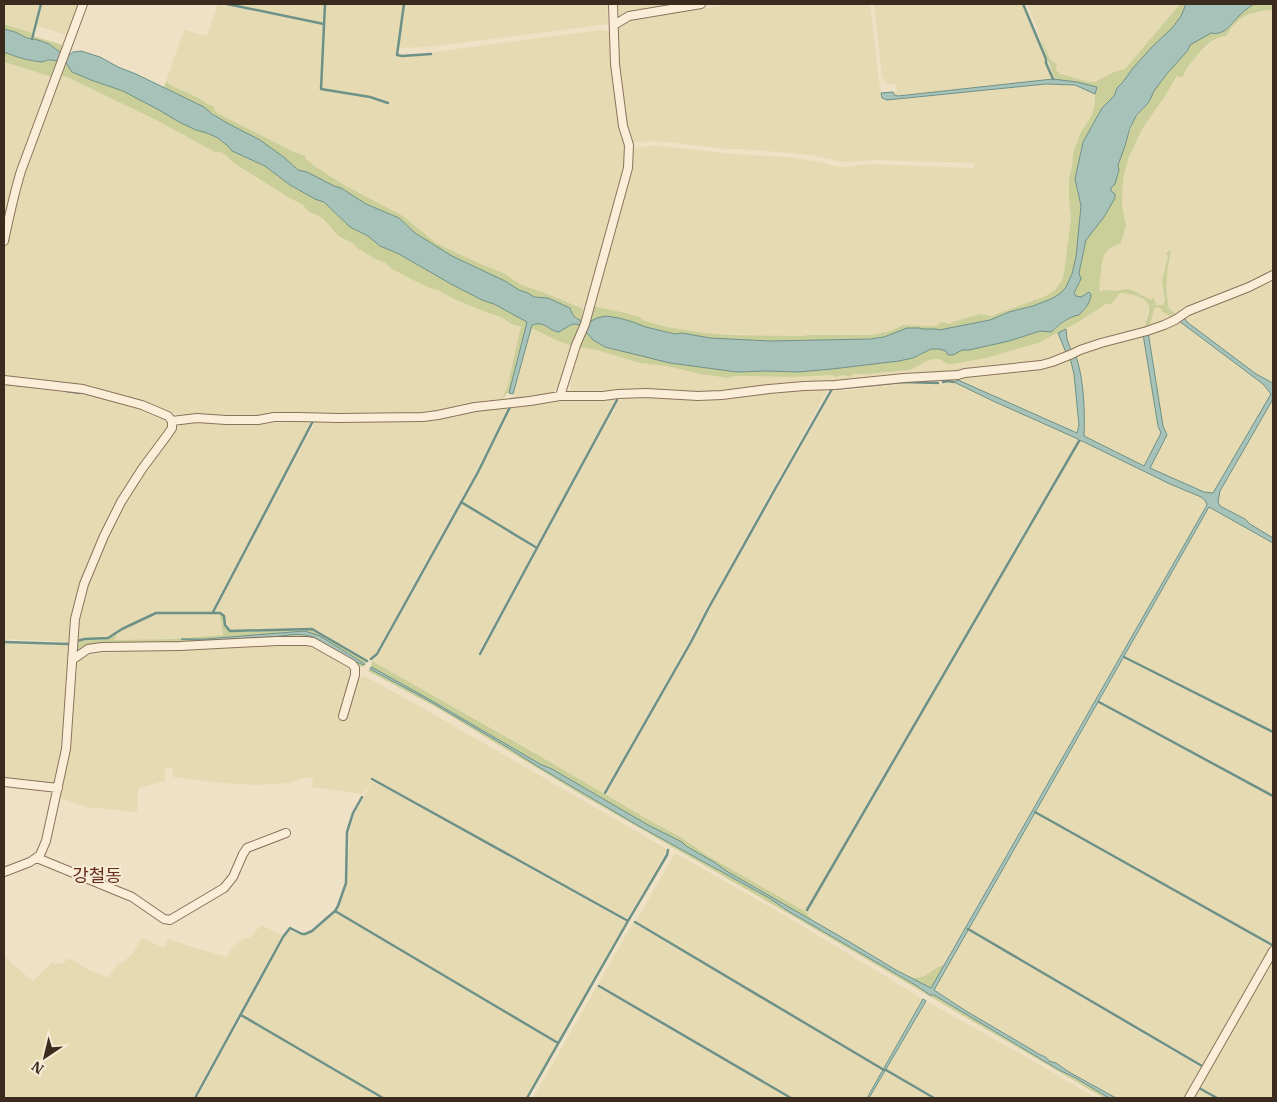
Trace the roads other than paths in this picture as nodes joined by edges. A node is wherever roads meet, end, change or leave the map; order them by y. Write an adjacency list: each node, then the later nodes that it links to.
1 (83, 4): 5 (street)
2 (612, 4): 4 (street)
3 (701, 4): 4 (street)
4 (614, 25): 8 (street)
5 (4, 241)
6 (1273, 274): 8 (street)
7 (4, 380): 9 (street)
8 (560, 396): 9 (street)
9 (172, 421): 10 (street)
10 (72, 660): 11 (street); 13 (street)
11 (343, 716)
12 (4, 782): 13 (street)
13 (58, 788): 15 (street)
14 (286, 833): 15 (street)
15 (37, 858): 16 (street)
16 (4, 872)
17 (1273, 951): 18 (street)
18 (1189, 1098)

